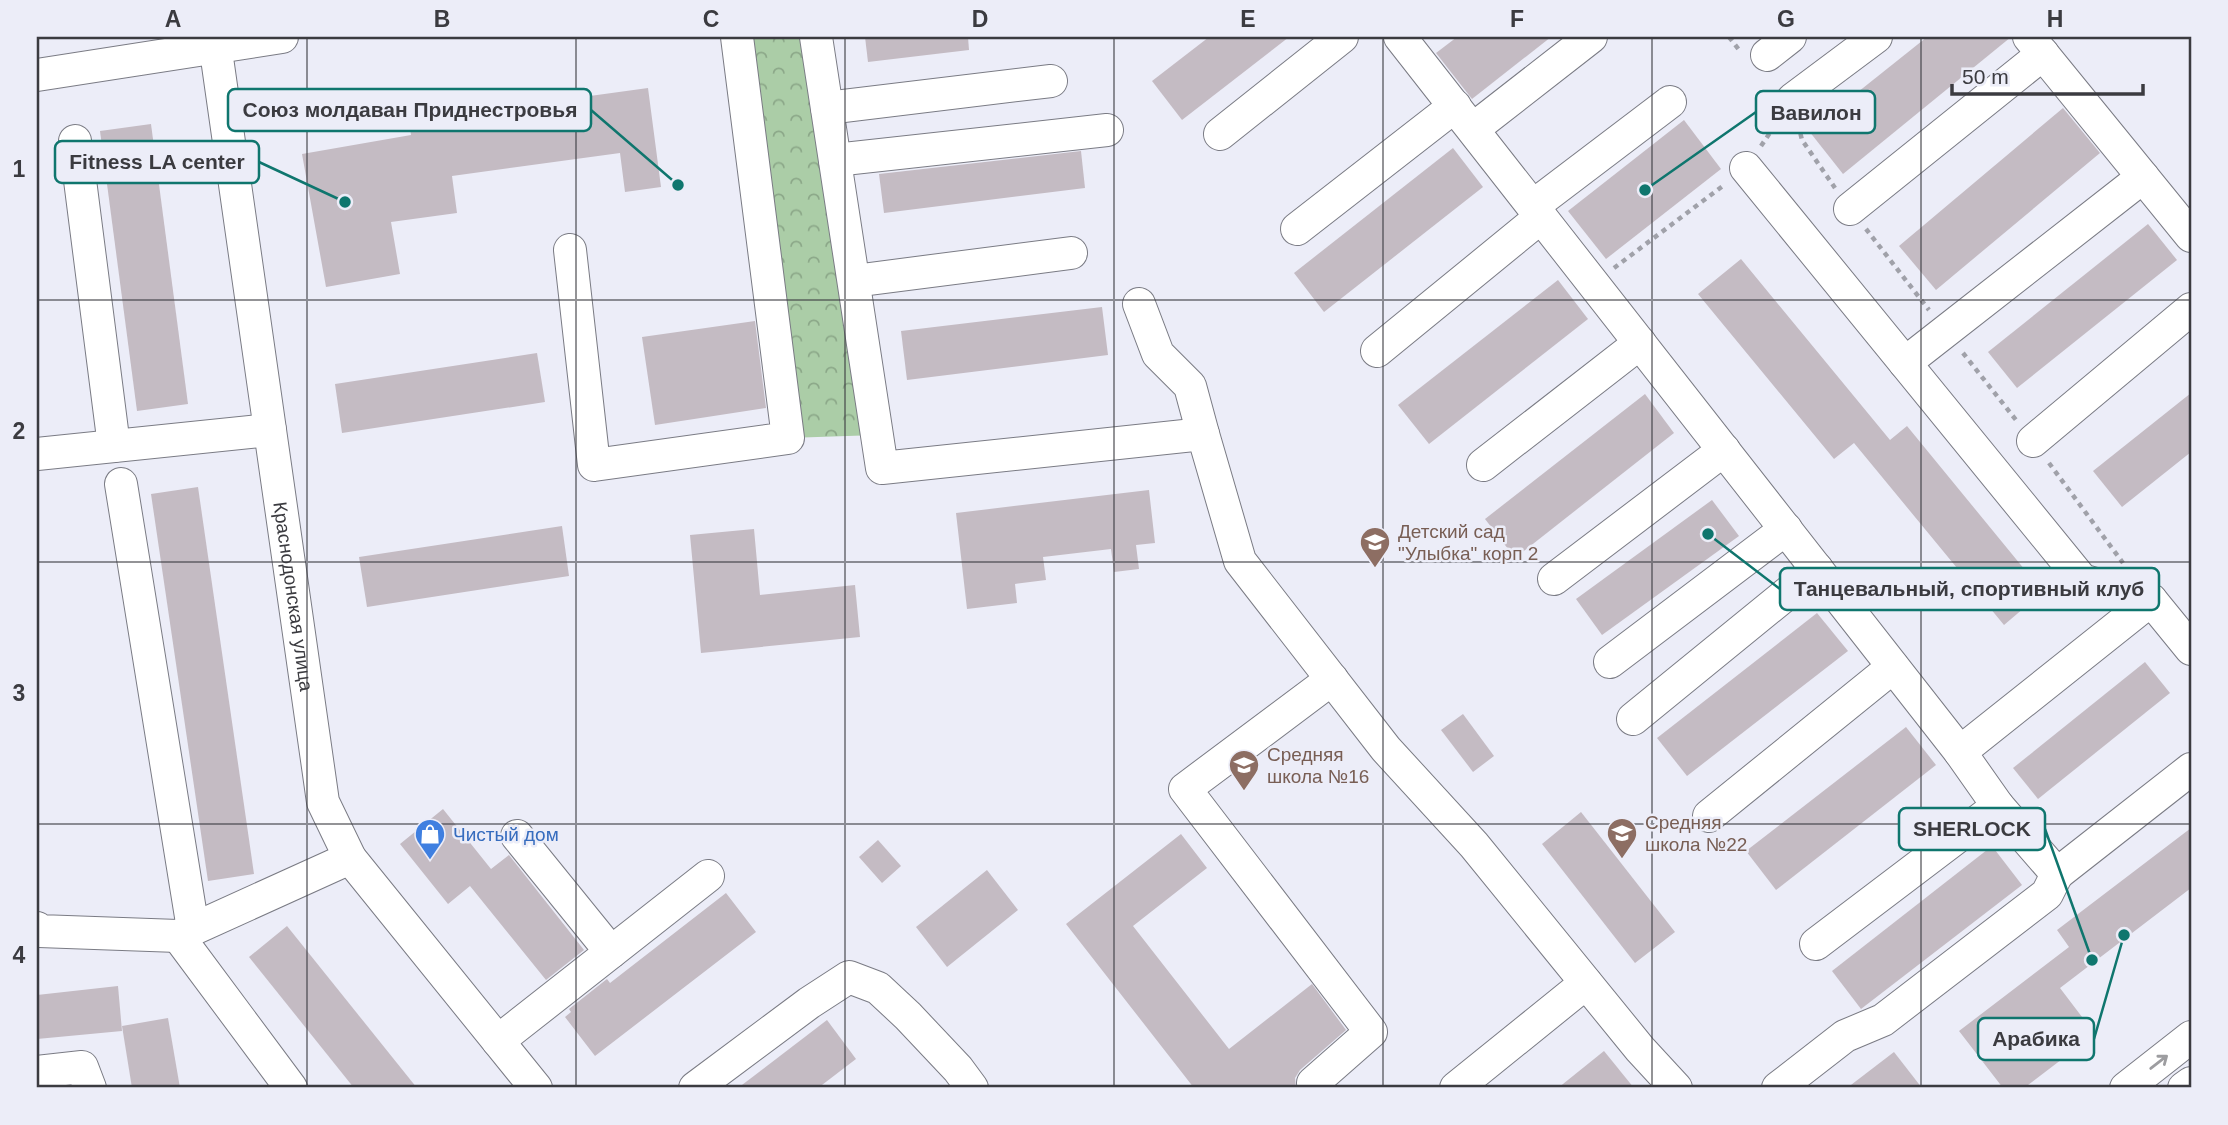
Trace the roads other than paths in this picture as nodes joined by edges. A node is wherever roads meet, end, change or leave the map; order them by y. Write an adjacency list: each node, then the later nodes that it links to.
1 (282, 37): 8 (street)
2 (737, 37): 26 (street)
3 (817, 37): 14 (street)
4 (1342, 37): 17 (street)
5 (1400, 37): 15 (street)
6 (1591, 37): 15 (street)
7 (1876, 37): 12 (street)
8 (215, 41): 10 (street); 34 (street, Краснодонская улица)
9 (2036, 45): 21 (street); 22 (street)
10 (37, 75)
11 (1051, 81): 14 (street)
12 (1793, 99)
13 (1670, 102): 23 (street)
14 (827, 108): 19 (street)
15 (1464, 118): 23 (street); 24 (street)
16 (1107, 130): 19 (street)
17 (1220, 134)
18 (75, 141): 37 (street)
19 (835, 160): 28 (street)
20 (1746, 168): 33 (street)
21 (2143, 177): 25 (street); 33 (street)
22 (1850, 209)
23 (1537, 211): 31 (street); 32 (street)
24 (1297, 229)
25 (2191, 236)
26 (569, 250)
27 (1071, 253): 28 (street)
28 (854, 281): 35 (street)
29 (1139, 304): 35 (street)
30 (2191, 309): 36 (street)
31 (1640, 343): 38 (street); 40 (street)
32 (1377, 351)
33 (1905, 363): 45 (street)
34 (270, 430): 37 (street); 56 (street, Краснодонская улица)
35 (1203, 433): 49 (street)
36 (2033, 441)
37 (114, 446): 39 (street)
38 (1724, 450): 42 (street); 44 (street)
39 (37, 454)
40 (1483, 466)
41 (121, 484): 60 (street)
42 (1786, 529): 43 (street); 47 (street)
43 (1817, 569): 48 (street); 50 (street)
44 (1554, 579)
45 (2151, 600): 46 (street); 51 (street)
46 (2191, 649)
47 (1610, 662)
48 (1894, 667): 51 (street); 54 (street)
49 (1332, 679): 63 (street); 67 (street)
50 (1633, 719)
51 (1960, 752): 53 (street)
52 (2191, 769): 57 (street)
53 (1998, 806): 57 (street); 61 (street)
54 (1709, 816)
55 (517, 836): 62 (street)
56 (350, 858): 60 (street); 65 (street, Краснодонская улица)
57 (2057, 874): 76 (street)
58 (708, 876): 62 (street)
59 (37, 928): 60 (street)
60 (186, 933): 70 (street)
61 (1816, 944)
62 (611, 952): 65 (street)
63 (1586, 983): 74 (street); 75 (street)
64 (2191, 1037): 77 (street, one-way to 64)
65 (498, 1041): 71 (street, Краснодонская улица)
66 (37, 1072): 69 (street)
67 (1313, 1083)
68 (2191, 1083): 78 (street)
69 (90, 1088)
70 (291, 1088)
71 (536, 1088)
72 (695, 1088): 73 (street)
73 (972, 1088)
74 (1456, 1088)
75 (1676, 1088)
76 (1778, 1088)
77 (2126, 1088)
78 (2183, 1088)

